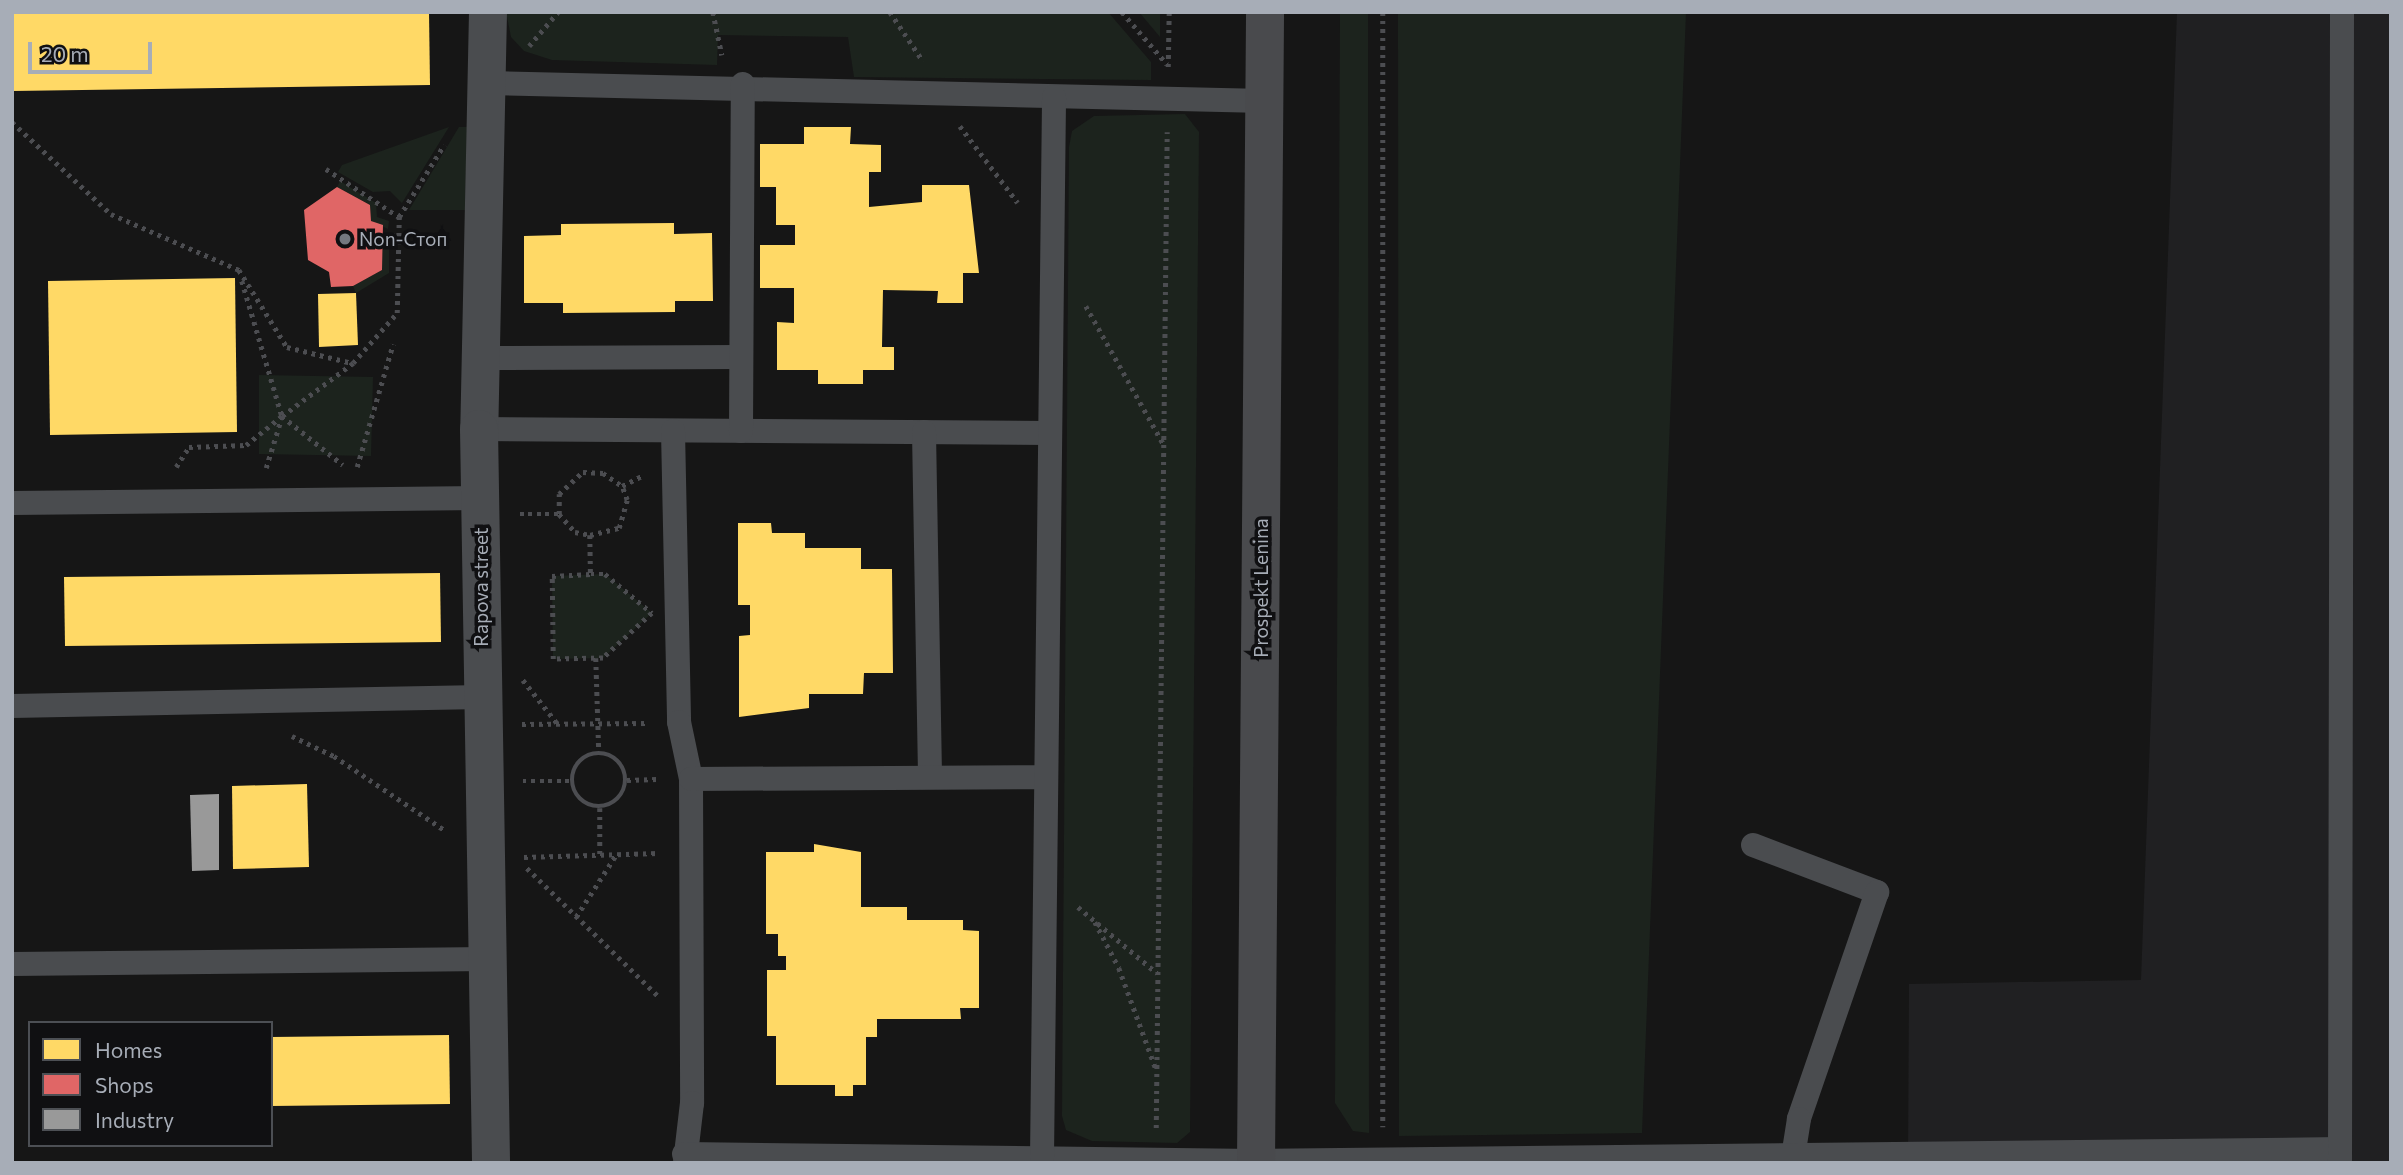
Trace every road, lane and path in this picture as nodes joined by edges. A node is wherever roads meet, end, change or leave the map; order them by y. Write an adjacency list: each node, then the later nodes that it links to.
1 (488, 12): 10 (street, Rapova street)
2 (713, 12): 11 (path)
3 (890, 12): 12 (path)
4 (1122, 12): 9 (path)
5 (1168, 12): 9 (path)
6 (1265, 12): 15 (main road, Prospekt Lenina)
7 (1382, 12): 70 (path)
8 (2342, 12): 69 (lane)
9 (1168, 65): 14 (path)
10 (488, 83): 11 (lane); 25 (street, Rapova street)
11 (735, 84): 12 (lane); 24 (lane)
12 (939, 89): 13 (lane)
13 (1054, 97): 14 (lane); 32 (lane)
14 (1168, 100): 15 (lane); 67 (path)
15 (1265, 101): 76 (main road, Prospekt Lenina)
16 (12, 122): 22 (path)
17 (451, 132): 19 (path)
18 (326, 169): 19 (path)
19 (399, 217): 21 (path)
20 (383, 236): 21 (path)
21 (399, 236): 26 (path)
22 (239, 270): 26 (path); 27 (path)
23 (393, 344): 27 (path)
24 (741, 357): 25 (lane); 30 (lane)
25 (481, 358): 28 (street, Rapova street)
26 (353, 363): 27 (path)
27 (282, 415): 35 (path); 36 (path)
28 (479, 429): 29 (lane); 38 (street, Rapova street)
29 (673, 431): 30 (lane); 33 (lane)
30 (741, 431): 31 (lane)
31 (924, 432): 32 (lane); 51 (lane)
32 (1050, 433): 52 (lane)
33 (673, 460): 34 (path); 46 (lane)
34 (622, 486): 39 (path); 40 (path)
35 (256, 499): 36 (lane); 38 (lane)
36 (136, 501): 37 (lane)
37 (12, 503)
38 (495, 506): 39 (path); 44 (street, Rapova street)
39 (559, 514): 40 (path)
40 (590, 535): 41 (path)
41 (591, 574): 42 (path); 42 (path)
42 (596, 658): 47 (path)
43 (516, 671): 49 (path)
44 (482, 697): 45 (lane); 65 (street, Rapova street)
45 (12, 706)
46 (679, 722): 47 (path); 53 (lane)
47 (598, 723): 49 (path); 50 (path)
48 (512, 724): 49 (path)
49 (557, 724)
50 (599, 752): 54 (path); 56 (path)
51 (930, 776): 52 (lane); 53 (lane)
52 (1046, 777): 62 (lane)
53 (691, 779): 58 (lane)
54 (571, 780): 55 (path); 56 (path)
55 (515, 781)
56 (600, 808): 60 (path)
57 (1753, 845): 74 (lane)
58 (692, 852): 59 (path); 71 (lane)
59 (616, 854): 60 (path); 63 (path)
60 (600, 855): 61 (path)
61 (516, 857)
62 (1045, 880): 64 (path); 72 (lane)
63 (576, 917)
64 (1094, 922): 67 (path); 68 (path)
65 (487, 960): 66 (lane); 77 (street, Rapova street)
66 (12, 964)
67 (1158, 974): 68 (path)
68 (1156, 1070): 73 (path)
69 (2340, 1156): 74 (lane)
70 (1383, 1157): 74 (lane); 76 (lane)
71 (684, 1158): 75 (lane)
72 (1042, 1158): 73 (lane); 75 (lane)
73 (1155, 1158): 76 (lane)
74 (1792, 1159)
75 (981, 1160)
76 (1256, 1162)
77 (491, 1163)

